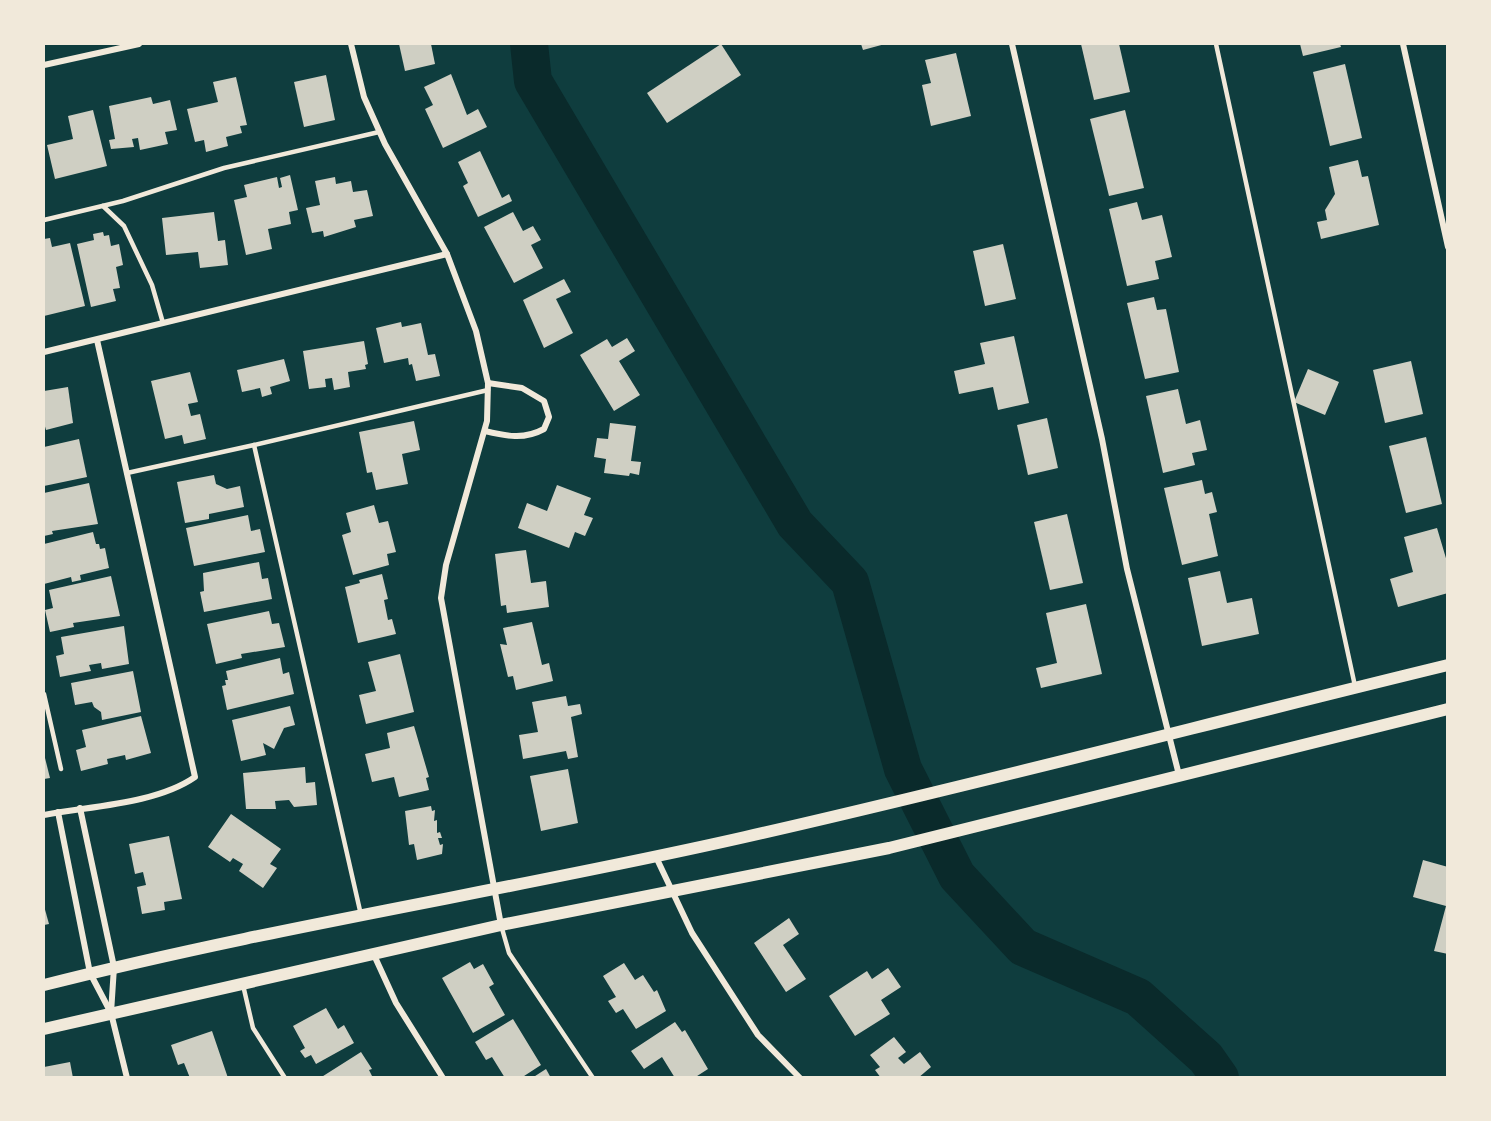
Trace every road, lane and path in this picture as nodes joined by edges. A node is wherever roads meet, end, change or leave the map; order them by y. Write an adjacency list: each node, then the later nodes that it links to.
1 (139, 44): 6 (street)
2 (351, 44): 7 (street)
3 (1012, 44): 23 (street)
4 (1216, 44): 20 (lane)
5 (1403, 44): 10 (street)
6 (44, 65)
7 (379, 132): 8 (lane); 11 (street)
8 (102, 206): 9 (lane); 12 (lane)
9 (44, 220)
10 (1448, 247)
11 (447, 254): 12 (street); 15 (street)
12 (164, 323): 13 (street)
13 (97, 340): 14 (street); 18 (street)
14 (44, 352)
15 (488, 386): 16 (street); 16 (street); 17 (lane)
16 (484, 431): 30 (street)
17 (254, 445): 18 (lane); 32 (lane)
18 (127, 474): 26 (street)
19 (1448, 665): 20 (main road)
20 (1356, 688): 23 (main road)
21 (44, 694): 24 (lane)
22 (1448, 709): 25 (main road)
23 (1168, 736): 25 (street); 29 (main road)
24 (61, 769)
25 (1179, 775): 31 (main road)
26 (80, 808): 27 (street); 35 (street)
27 (58, 812): 28 (street); 36 (street)
28 (44, 815)
29 (655, 856): 30 (main road); 31 (street)
30 (494, 889): 32 (main road); 33 (street)
31 (673, 892): 33 (main road); 45 (street)
32 (361, 915): 35 (main road)
33 (501, 925): 34 (main road); 44 (lane)
34 (374, 955): 38 (main road); 43 (street)
35 (114, 967): 36 (main road); 39 (street)
36 (90, 973): 37 (main road); 39 (street)
37 (44, 985)
38 (243, 985): 39 (main road); 42 (lane)
39 (111, 1013): 40 (main road); 41 (street)
40 (44, 1029)
41 (128, 1077)
42 (285, 1077)
43 (443, 1077)
44 (593, 1077)
45 (800, 1077)

